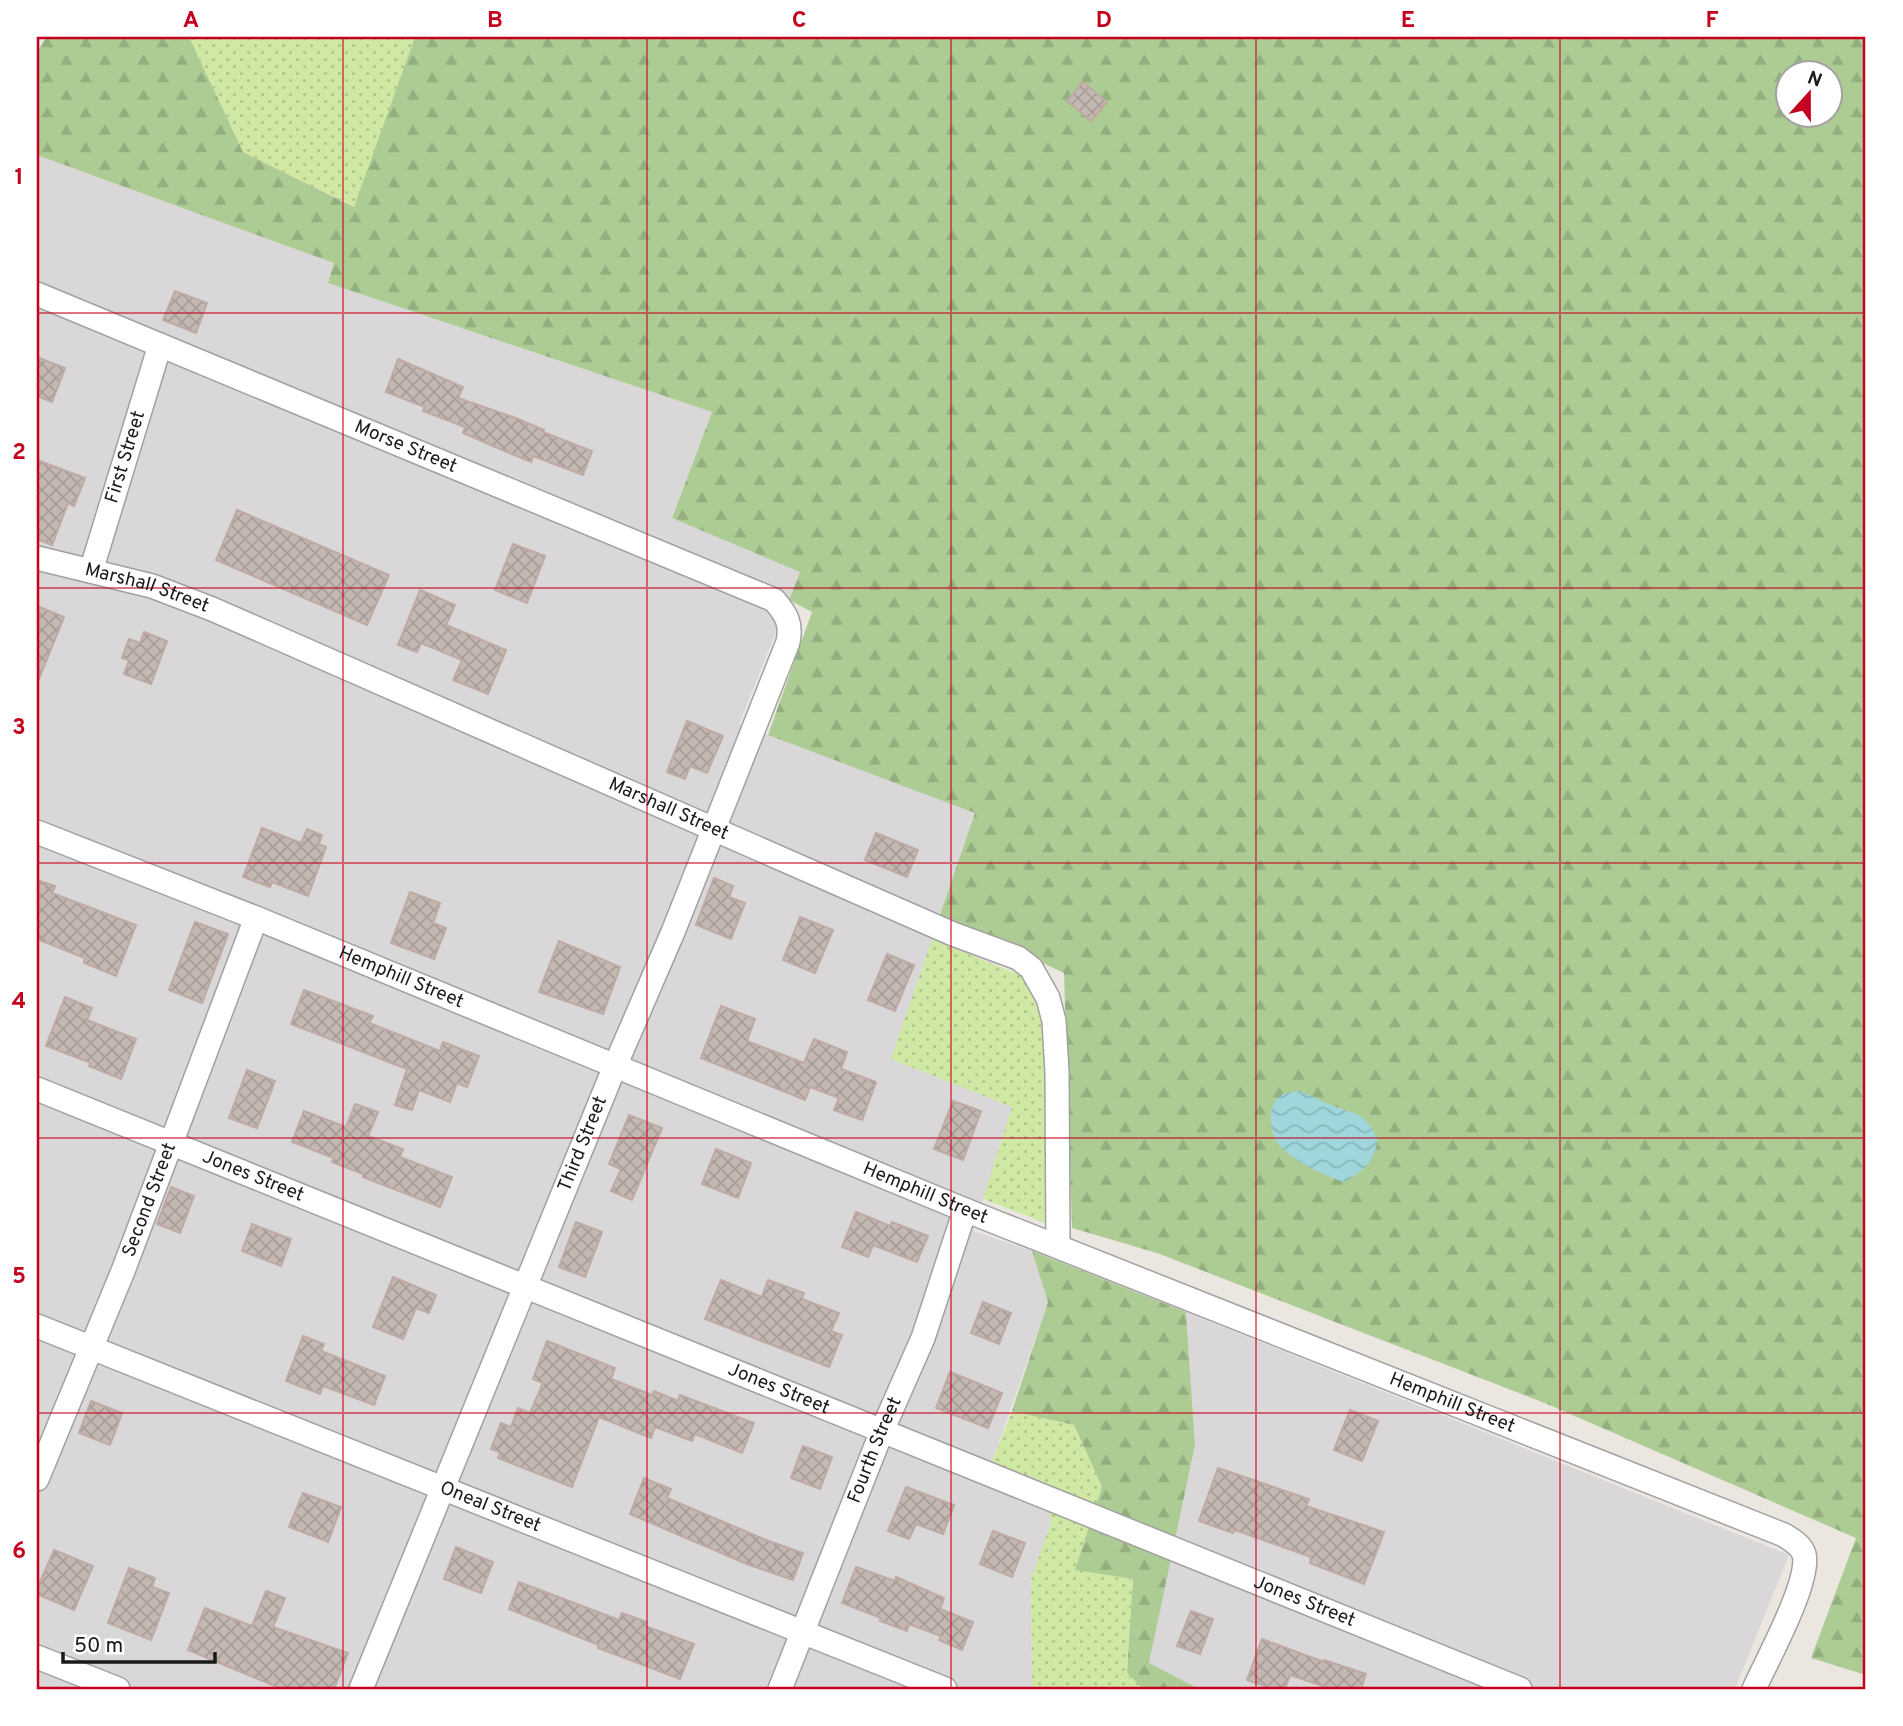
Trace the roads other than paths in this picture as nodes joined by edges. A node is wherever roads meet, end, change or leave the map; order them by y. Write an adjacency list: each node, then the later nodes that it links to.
1 (37, 294): 2 (street, Morse Street)
2 (160, 345): 4 (street, First Street); 5 (street, Morse Street)
3 (37, 558): 4 (street, Marshall Street)
4 (91, 571): 6 (street, Marshall Street)
5 (774, 600): 6 (street, Third Street)
6 (715, 828): 9 (street, Third Street); 13 (street, Marshall Street)
7 (37, 831): 8 (street, Hemphill Street)
8 (256, 918): 9 (street, Hemphill Street); 11 (street, Second Street)
9 (615, 1066): 12 (street, Hemphill Street); 14 (street, Third Street)
10 (37, 1089): 11 (street, Jones Street)
11 (170, 1144): 14 (street, Jones Street); 16 (street, Second Street)
12 (965, 1210): 13 (street, Hemphill Street); 17 (street, Fourth Street)
13 (1058, 1245): 27 (street, Hemphill Street)
14 (526, 1287): 17 (street, Jones Street); 19 (street, Third Street)
15 (37, 1326): 16 (street, Oneal Street)
16 (90, 1348): 18 (street, Second Street); 19 (street, Oneal Street)
17 (882, 1431): 20 (street, Fourth Street); 26 (street, Jones Street)
18 (37, 1479)
19 (443, 1490): 20 (street, Oneal Street); 23 (street, Third Street)
20 (804, 1632): 24 (street, Fourth Street); 25 (street, Oneal Street)
21 (37, 1657): 22 (street)
22 (118, 1689)
23 (361, 1689)
24 (780, 1689)
25 (945, 1689)
26 (1520, 1689)
27 (1754, 1689)

